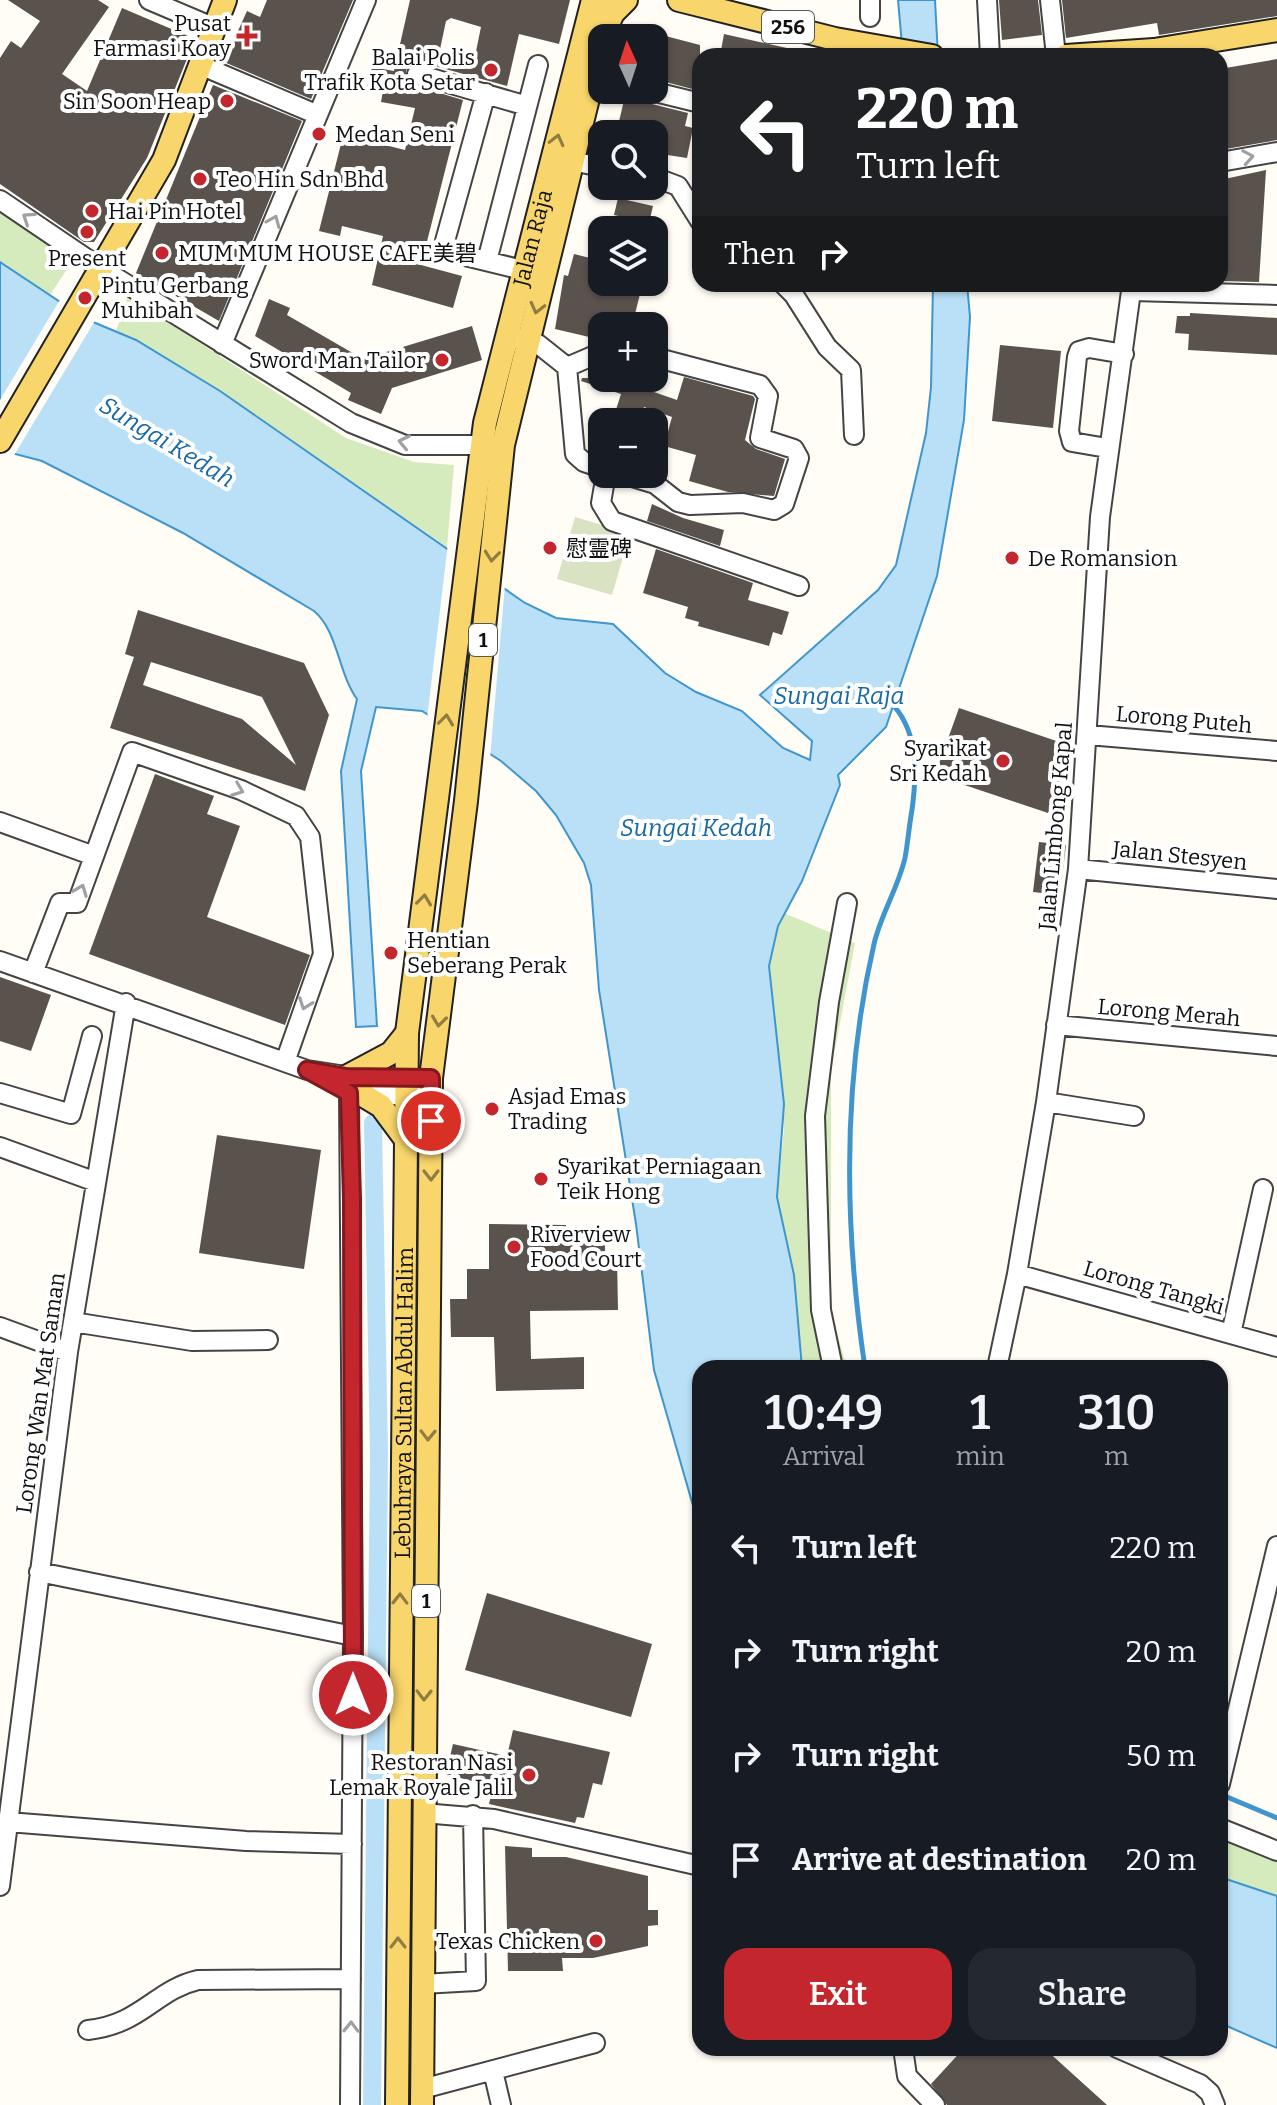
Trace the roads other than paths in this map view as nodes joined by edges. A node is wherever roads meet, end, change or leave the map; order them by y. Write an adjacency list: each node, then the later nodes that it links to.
1 (149, 0): 12 (street)
2 (225, 0): 12 (main road)
3 (366, 0): 26 (street)
4 (593, 0): 35 (main road, Jalan Raja / 1, one-way to 4)
5 (606, 0): 10 (main road, 1)
6 (626, 0): 11 (main road)
7 (679, 0): 14 (main road, 256)
8 (987, 0): 15 (street)
9 (1050, 0): 16 (street)
10 (604, 24)
11 (608, 24)
12 (215, 28): 18 (main road)
13 (1277, 30): 17 (main road)
14 (834, 48)
15 (990, 48)
16 (1055, 48)
17 (1180, 48)
18 (200, 65): 26 (street); 36 (main road)
19 (538, 65): 25 (street)
20 (417, 74): 21 (street)
21 (486, 93): 25 (street); 34 (street)
22 (668, 95): 23 (street)
23 (692, 101)
24 (590, 104): 28 (main road, Jalan Raja / 1)
25 (527, 106): 34 (street)
26 (318, 115): 43 (street, one-way to 26)
27 (1277, 152): 29 (street, one-way to 27)
28 (571, 161): 30 (street); 35 (main road, Jalan Raja / 1)
29 (1228, 161)
30 (588, 164)
31 (668, 182): 33 (street)
32 (0, 200): 36 (street, one-way to 32)
33 (692, 208)
34 (487, 261): 35 (street)
35 (535, 273): 41 (main road, Jalan Raja / 1); 42 (main road, Jalan Raja / 1, one-way to 42)
36 (98, 277): 43 (street); 49 (main road)
37 (791, 292): 48 (street)
38 (1130, 292): 44 (street, Jalan Limbong Kapal)
39 (1228, 292): 40 (street)
40 (1277, 295)
41 (507, 336): 42 (street); 50 (main road, Jalan Raja / 1)
42 (529, 342): 47 (street); 50 (main road, Jalan Raja / 1)
43 (222, 344): 50 (street, one-way to 43)
44 (1124, 354): 51 (street, Jalan Limbong Kapal); 51 (street)
45 (588, 358): 47 (street)
46 (668, 361): 54 (street)
47 (567, 367): 52 (street)
48 (854, 435)
49 (0, 441)
50 (492, 445): 58 (main road, Jalan Raja / 1, one-way to 50); 59 (main road, Jalan Raja / 1, one-way to 59)
51 (1107, 448): 56 (street, Jalan Limbong Kapal)
52 (588, 463)
53 (604, 488): 55 (street)
54 (660, 488)
55 (799, 586)
56 (1088, 735): 57 (street, Lorong Puteh); 62 (street, Jalan Limbong Kapal)
57 (1277, 751)
58 (437, 798): 69 (main road, Lebuhraya Sultan Abdul Halim / 1, one-way to 58)
59 (466, 801): 74 (main road, Lebuhraya Sultan Abdul Halim / 1, one-way to 74)
60 (0, 822): 61 (street)
61 (94, 856): 66 (street, one-way to 61); 72 (street, one-way to 72)
62 (1078, 869): 63 (street, Jalan Stesyen); 68 (street, Jalan Limbong Kapal)
63 (1277, 889)
64 (847, 903): 92 (street)
65 (0, 961): 66 (street)
66 (33, 973): 67 (street)
67 (126, 1003): 72 (street); 79 (street, Lorong Wan Mat Saman)
68 (1056, 1025): 71 (street, Lorong Merah); 78 (street, Jalan Limbong Kapal)
69 (407, 1033): 73 (main road, Lebuhraya Sultan Abdul Halim / 1); 75 (main road)
70 (92, 1036): 77 (street)
71 (1277, 1046)
72 (285, 1062): 75 (street)
73 (406, 1085): 74 (street); 75 (street); 81 (main road, Lebuhraya Sultan Abdul Halim / 1)
74 (431, 1087): 98 (main road, Lebuhraya Sultan Abdul Halim / 1, one-way to 98)
75 (352, 1088): 81 (main road); 96 (street)
76 (0, 1093): 77 (street)
77 (76, 1096): 79 (street)
78 (1046, 1102): 80 (street); 85 (street, Jalan Limbong Kapal)
79 (108, 1104): 83 (street, Lorong Wan Mat Saman)
80 (1134, 1116)
81 (404, 1137): 116 (main road, Lebuhraya Sultan Abdul Halim / 1, one-way to 81)
82 (0, 1147): 83 (street)
83 (96, 1182): 86 (street, Lorong Wan Mat Saman)
84 (1263, 1189): 88 (street)
85 (1017, 1274): 88 (street, Lorong Tangki); 93 (street, Jalan Limbong Kapal)
86 (73, 1322): 89 (street); 91 (street, Lorong Wan Mat Saman)
87 (0, 1327): 91 (street)
88 (1231, 1334): 90 (street, Lorong Tangki)
89 (268, 1340)
90 (1277, 1347)
91 (68, 1352): 95 (street, Lorong Wan Mat Saman)
92 (831, 1360)
93 (999, 1360)
94 (1277, 1546): 97 (street)
95 (39, 1572): 96 (street); 100 (street, Lorong Wan Mat Saman)
96 (353, 1636): 102 (street)
97 (1228, 1748)
98 (423, 1813): 99 (street); 107 (main road, Lebuhraya Sultan Abdul Halim / 1)
99 (473, 1815): 104 (street); 107 (street)
100 (8, 1822): 102 (street); 105 (street, Lorong Wan Mat Saman)
101 (1228, 1831): 103 (street)
102 (352, 1844): 106 (street)
103 (1277, 1851)
104 (692, 1864)
105 (0, 1886)
106 (351, 1979): 108 (street); 115 (street, one-way to 106)
107 (422, 1984): 113 (main road, Lebuhraya Sultan Abdul Halim / 1)
108 (88, 2030)
109 (595, 2043): 112 (street)
110 (904, 2056): 117 (street)
111 (1135, 2056): 118 (street)
112 (493, 2071): 113 (street); 114 (street)
113 (422, 2097)
114 (496, 2104)
115 (350, 2105)
116 (397, 2105)
117 (935, 2105)
118 (1215, 2105)

